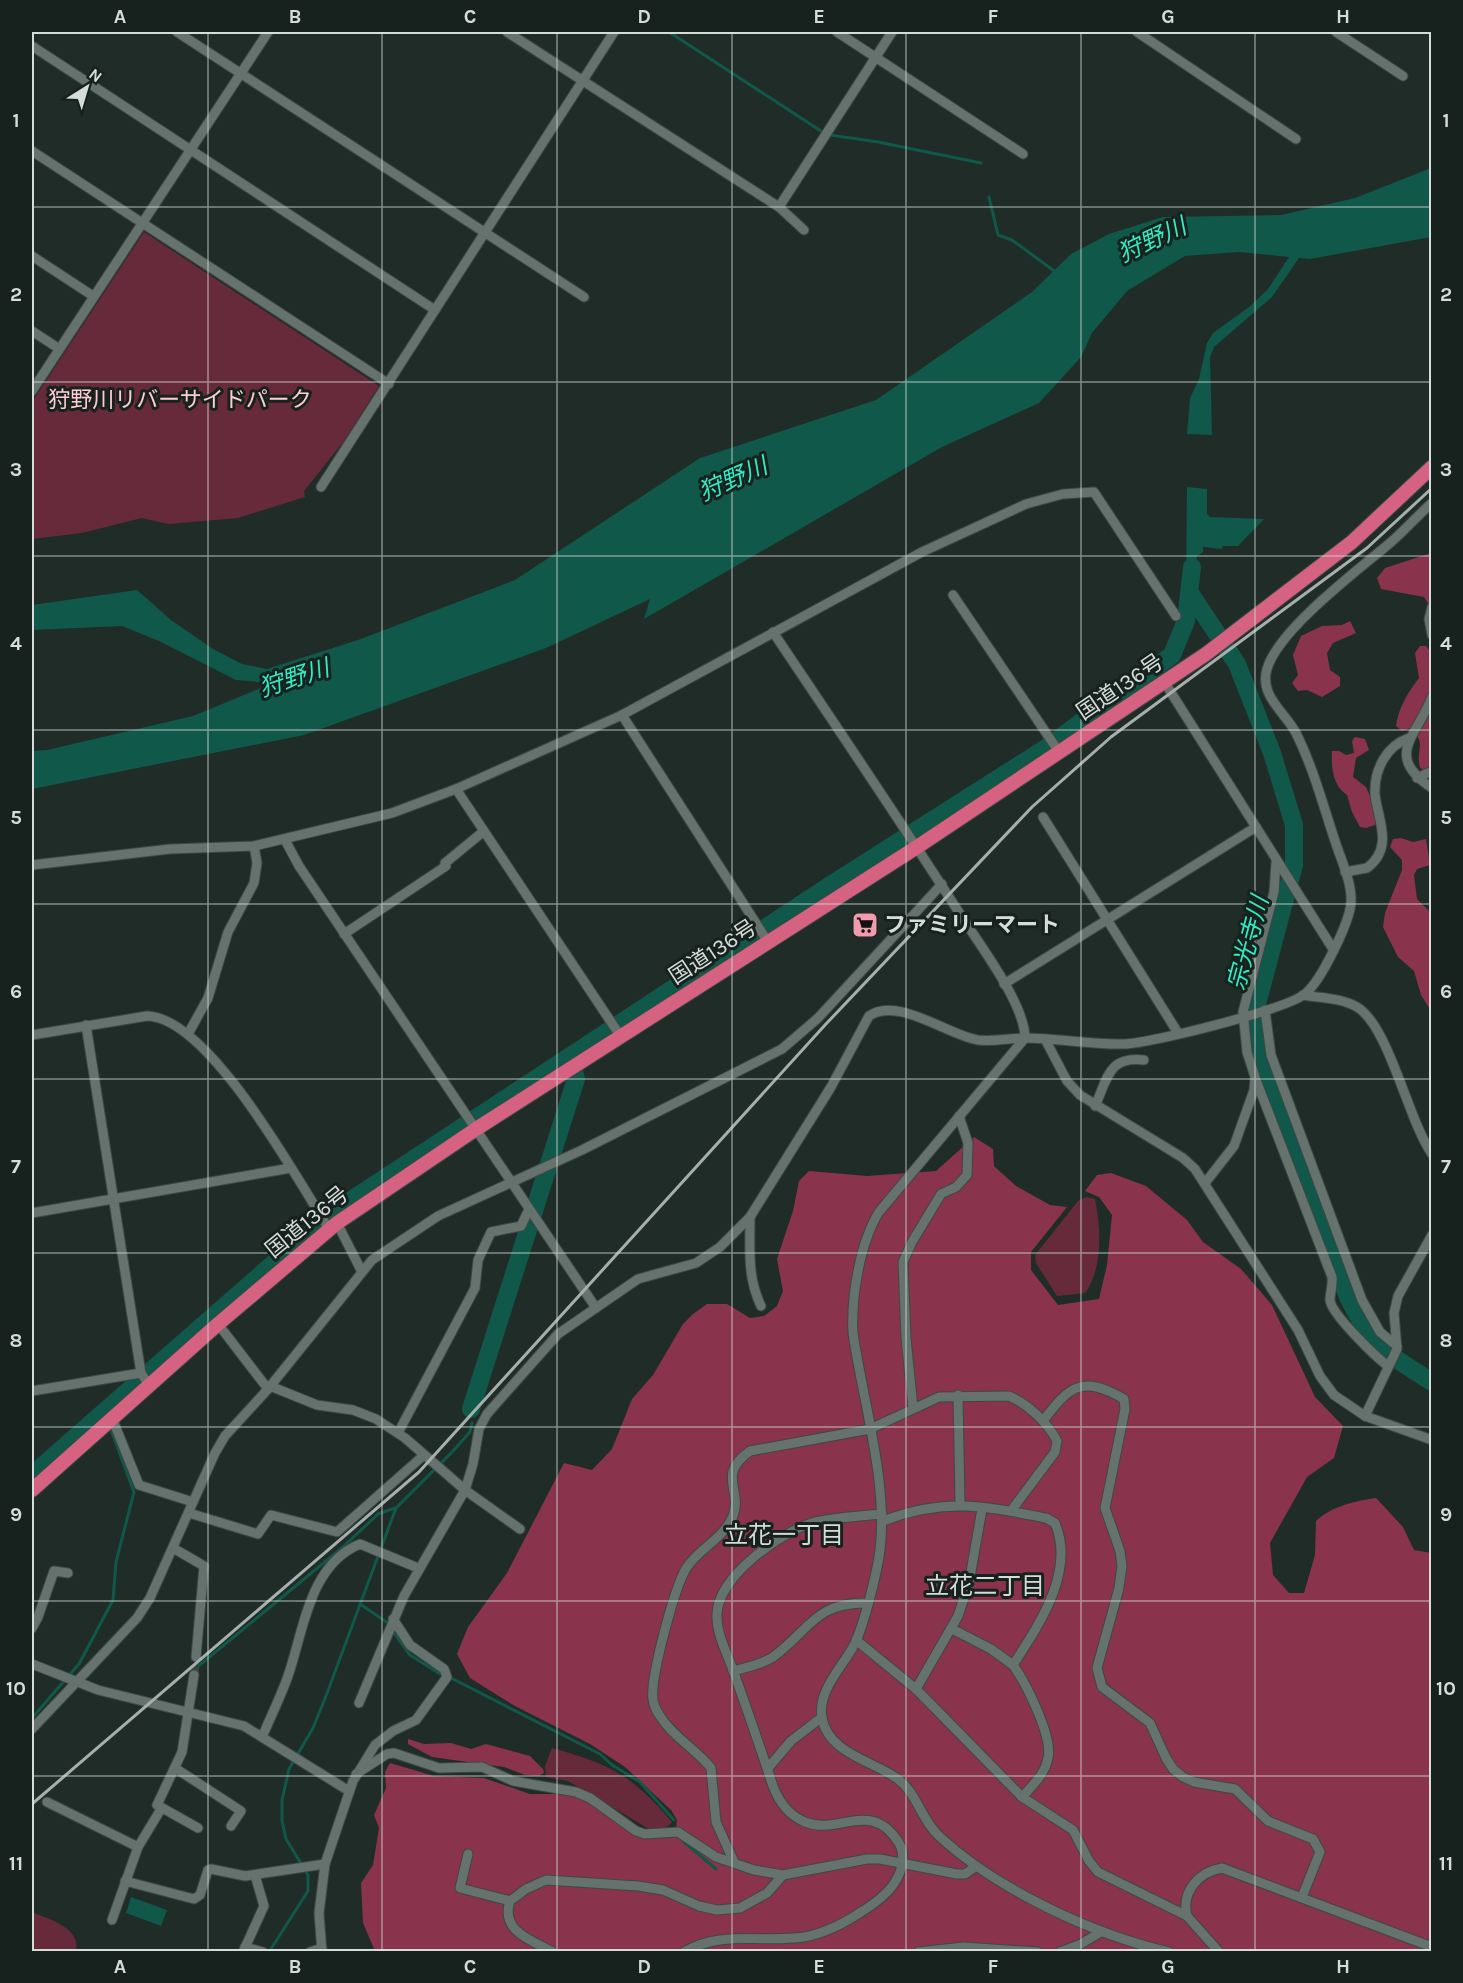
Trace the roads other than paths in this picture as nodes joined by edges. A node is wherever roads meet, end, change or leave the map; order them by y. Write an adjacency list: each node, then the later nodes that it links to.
1 (177, 32): 11 (street)
2 (268, 32): 11 (street)
3 (507, 32): 13 (street)
4 (614, 32): 13 (street)
5 (837, 32): 10 (street)
6 (892, 32): 10 (street)
7 (1137, 32): 14 (street)
8 (1336, 32): 12 (street)
9 (32, 46): 15 (street)
10 (876, 57): 17 (street); 18 (street)
11 (241, 73): 15 (street); 21 (street)
12 (1403, 76)
13 (582, 81): 18 (street); 21 (street)
14 (1296, 139)
15 (190, 149): 19 (street); 25 (street)
16 (32, 151): 19 (street)
17 (1023, 154)
18 (779, 207): 20 (street)
19 (142, 223): 23 (street); 28 (street)
20 (804, 230)
21 (485, 233): 24 (street); 25 (street)
22 (32, 256): 23 (street)
23 (93, 296): 27 (street)
24 (584, 297)
25 (435, 310): 28 (street)
26 (32, 331): 27 (street)
27 (58, 348): 29 (street)
28 (389, 384): 31 (street)
29 (32, 391)
30 (1431, 467): 38 (highway, 国道136号)
31 (321, 487)
32 (1431, 503): 55 (street)
33 (954, 595): 42 (street)
34 (1431, 607): 37 (street)
35 (1176, 616): 36 (street)
36 (773, 632): 40 (street); 50 (street)
37 (1431, 635)
38 (1165, 683): 42 (highway, 国道136号); 48 (street)
39 (1431, 697): 41 (street)
40 (622, 715): 46 (street); 59 (street)
41 (1409, 738): 44 (street); 55 (street)
42 (1059, 753): 50 (highway, 国道136号)
43 (1431, 771): 44 (street)
44 (1417, 778): 45 (street)
45 (1431, 788)
46 (456, 789): 49 (street); 51 (street)
47 (1043, 817): 57 (street)
48 (1256, 827): 53 (street); 57 (street)
49 (484, 831): 58 (street); 69 (street)
50 (912, 838): 56 (street); 59 (highway, 国道136号)
51 (285, 840): 52 (street); 58 (street)
52 (254, 846): 54 (street); 67 (street)
53 (1278, 864): 60 (street); 64 (street)
54 (32, 865)
55 (1345, 872): 60 (street)
56 (942, 884): 61 (street); 79 (street)
57 (1107, 920): 61 (street); 66 (street)
58 (344, 934): 76 (street)
59 (768, 942): 69 (highway, 国道136号)
60 (1333, 949): 62 (street)
61 (1004, 984): 70 (street)
62 (1303, 995): 63 (street); 77 (street)
63 (1264, 1010): 64 (street); 91 (street)
64 (1245, 1015): 66 (street); 73 (street)
65 (86, 1025): 67 (street); 68 (street); 81 (street)
66 (1178, 1033): 71 (street)
67 (188, 1034): 78 (street)
68 (32, 1035)
69 (621, 1037): 76 (highway, 国道136号)
70 (1025, 1038): 71 (street); 75 (street); 84 (street)
71 (1046, 1041): 74 (street)
72 (1144, 1060): 74 (street)
73 (1255, 1077): 80 (street); 92 (street)
74 (1095, 1106): 80 (street)
75 (959, 1116): 98 (street); 102 (street)
76 (476, 1129): 79 (street); 85 (highway, 国道136号)
77 (1431, 1154)
78 (291, 1168): 81 (street); 85 (street)
79 (511, 1182): 82 (street); 87 (street)
80 (1206, 1183): 99 (street)
81 (112, 1199): 83 (street); 93 (street)
82 (529, 1209): 89 (street); 103 (street)
83 (32, 1213)
84 (750, 1217): 88 (street); 89 (street)
85 (333, 1226): 87 (street); 90 (highway, 国道136号)
86 (1431, 1235): 91 (street)
87 (361, 1270): 95 (street)
88 (761, 1306)
89 (596, 1308): 107 (street)
90 (218, 1324): 94 (highway, 国道136号); 95 (street)
91 (1397, 1348): 92 (street)
92 (1389, 1365): 99 (street)
93 (141, 1373): 94 (street); 96 (street)
94 (149, 1385): 100 (highway, 国道136号)
95 (269, 1388): 103 (street); 108 (street)
96 (32, 1391)
97 (958, 1395): 98 (street); 101 (street); 109 (street)
98 (913, 1408): 102 (street)
99 (1365, 1416): 104 (street)
100 (112, 1418): 106 (highway, 国道136号); 108 (street)
101 (1042, 1422): 111 (street); 153 (street)
102 (870, 1429): 113 (street); 146 (street)
103 (398, 1433): 105 (street)
104 (1431, 1440)
105 (424, 1455): 107 (street); 112 (street)
106 (32, 1490)
107 (465, 1490): 114 (street); 116 (street)
108 (193, 1502): 112 (street)
109 (960, 1504): 110 (street); 113 (street)
110 (982, 1509): 111 (street); 121 (street)
111 (1011, 1511): 125 (street)
112 (189, 1513): 115 (street)
113 (883, 1518): 118 (street); 126 (street)
114 (520, 1529)
115 (173, 1548): 123 (street); 128 (street)
116 (418, 1568): 119 (street); 134 (street)
117 (68, 1573): 120 (street)
118 (866, 1603): 122 (street); 126 (street)
119 (393, 1619): 130 (street); 137 (street)
120 (32, 1628)
121 (952, 1629): 125 (street); 129 (street)
122 (856, 1640): 129 (street); 132 (street)
123 (196, 1657)
124 (32, 1664): 128 (street)
125 (1013, 1665): 139 (street)
126 (733, 1671): 136 (street)
127 (194, 1675): 131 (street)
128 (75, 1682): 131 (street); 133 (street)
129 (916, 1689): 139 (street)
130 (359, 1703)
131 (190, 1712): 134 (street); 135 (street)
132 (822, 1717): 136 (street); 149 (street)
133 (32, 1729)
134 (263, 1735): 138 (street)
135 (175, 1768): 141 (street); 142 (street)
136 (768, 1768): 148 (street)
137 (356, 1774): 138 (street); 146 (street)
138 (349, 1791): 147 (street)
139 (1022, 1797): 155 (street)
140 (47, 1802): 144 (street)
141 (161, 1809): 143 (street); 144 (street)
142 (231, 1826)
143 (198, 1828)
144 (138, 1847): 152 (street)
145 (468, 1854): 154 (street)
146 (734, 1862): 151 (street)
147 (325, 1864): 150 (street); 160 (street)
148 (902, 1864): 149 (street); 151 (street); 164 (street)
149 (975, 1867): 157 (street)
150 (255, 1875): 152 (street); 159 (street)
151 (783, 1875): 154 (street)
152 (125, 1881): 156 (street)
153 (1302, 1897): 155 (street); 158 (street)
154 (510, 1901): 163 (street)
155 (1187, 1916): 169 (street)
156 (112, 1920)
157 (1101, 1932): 167 (street); 168 (street)
158 (1431, 1947)
159 (244, 1949): 161 (street)
160 (322, 1950): 162 (street)
161 (263, 1952)
162 (310, 1952)
163 (553, 1952)
164 (684, 1952)
165 (918, 1952): 166 (street)
166 (1038, 1952)
167 (1060, 1952)
168 (1169, 1952)
169 (1219, 1952)

